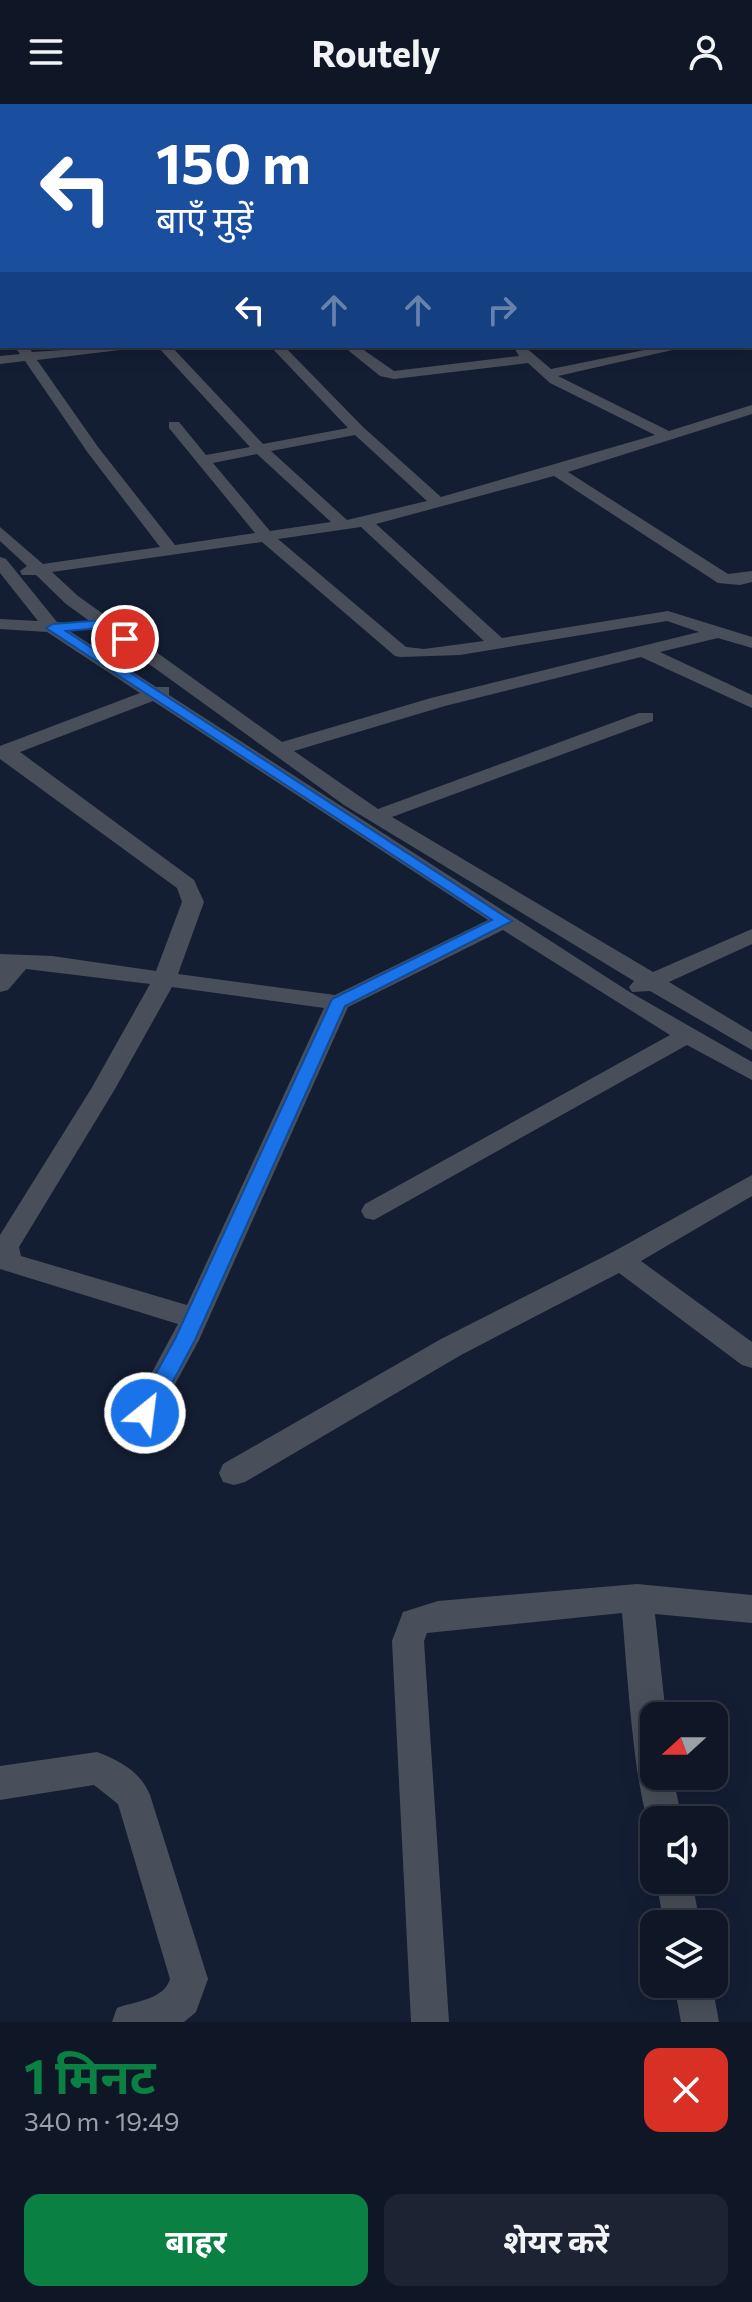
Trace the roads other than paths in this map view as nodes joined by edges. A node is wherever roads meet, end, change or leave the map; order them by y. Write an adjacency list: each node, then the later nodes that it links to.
1 (88, 348): 7 (street)
2 (166, 348): 15 (street)
3 (279, 348): 13 (street)
4 (353, 348): 8 (street)
5 (519, 348): 8 (street)
6 (673, 348): 10 (street)
7 (25, 352): 9 (street); 23 (street)
8 (530, 359): 10 (street)
9 (0, 360)
10 (547, 374): 14 (street)
11 (752, 409): 14 (street)
12 (174, 425): 16 (street)
13 (358, 430): 15 (street); 18 (street)
14 (668, 436): 17 (street)
15 (260, 449): 16 (street); 20 (street)
16 (203, 460): 22 (street)
17 (556, 471): 18 (street); 26 (street)
18 (439, 503): 19 (street)
19 (365, 522): 20 (street); 32 (street)
20 (343, 525): 22 (street)
21 (0, 532): 25 (street)
22 (267, 538): 23 (street); 32 (street)
23 (169, 548): 25 (street)
24 (5, 568): 25 (street); 29 (street)
25 (39, 569): 28 (street)
26 (752, 576)
27 (0, 624): 29 (street)
28 (104, 624): 29 (street); 34 (street)
29 (53, 628): 35 (street)
30 (719, 632): 31 (street); 32 (street); 33 (street)
31 (752, 643)
32 (498, 644)
33 (643, 651): 36 (street); 38 (street)
34 (187, 683): 35 (street); 38 (street)
35 (153, 694): 39 (street); 41 (street)
36 (752, 702)
37 (646, 717): 40 (street)
38 (279, 749): 40 (street)
39 (3, 752): 44 (street)
40 (377, 816): 45 (street)
41 (504, 921): 47 (street); 48 (street)
42 (752, 936): 45 (street)
43 (10, 961): 44 (street); 46 (street)
44 (165, 978): 48 (street); 55 (street)
45 (651, 982): 47 (street); 50 (street)
46 (0, 985)
47 (620, 996): 49 (street)
48 (338, 1003): 55 (street)
49 (687, 1035): 51 (street); 53 (street)
50 (752, 1042)
51 (752, 1072)
52 (752, 1184): 54 (street)
53 (374, 1211)
54 (621, 1260): 56 (street); 58 (street)
55 (194, 1318): 57 (street)
56 (752, 1357)
57 (145, 1413)
58 (234, 1473)
59 (637, 1598): 60 (street); 61 (street); 65 (street)
60 (752, 1609)
61 (648, 1702)
62 (0, 1783): 64 (street)
63 (696, 1998): 66 (street)
64 (131, 2022)
65 (430, 2022)
66 (700, 2022)

